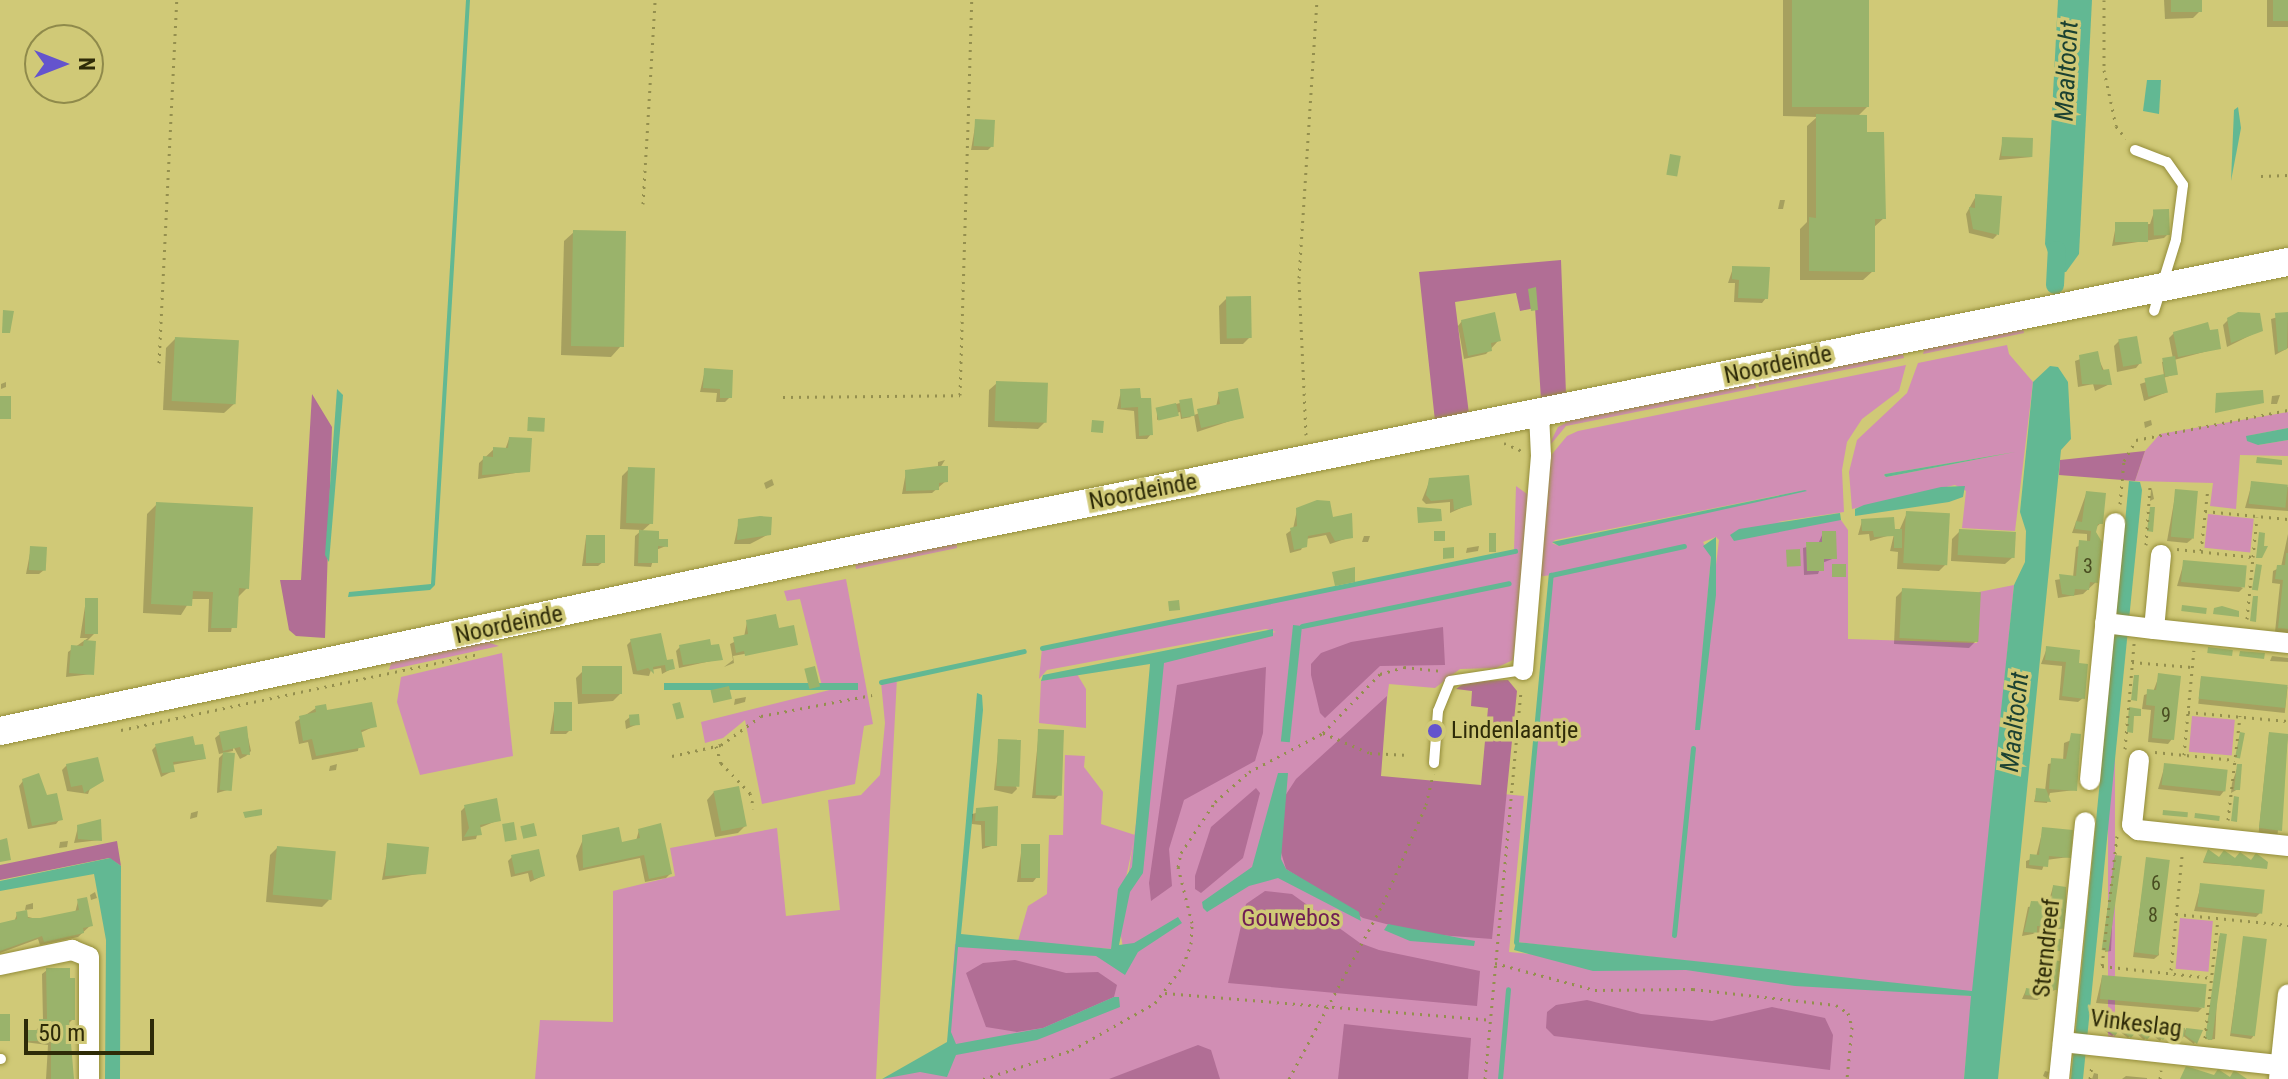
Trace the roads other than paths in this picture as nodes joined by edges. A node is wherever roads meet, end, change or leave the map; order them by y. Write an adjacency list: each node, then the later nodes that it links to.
1 (2135, 150): 3 (lane)
2 (2288, 262): 3 (main road, Noordeinde)
3 (2157, 299): 4 (main road, Noordeinde)
4 (1539, 414): 9 (street); 10 (main road, Noordeinde)
5 (2115, 523): 7 (street)
6 (2161, 551): 7 (street)
7 (2127, 626): 8 (street); 13 (street)
8 (2288, 643)
9 (1523, 670): 12 (lane)
10 (0, 731)
11 (2140, 755): 15 (street)
12 (1434, 763)
13 (2090, 780)
14 (2085, 822): 18 (street, Sterndreef)
15 (2288, 846)
16 (0, 965): 20 (street)
17 (2288, 994): 19 (street)
18 (2075, 1043): 19 (street, Vinkeslag); 21 (street, Sterndreef)
19 (2280, 1072)
20 (89, 1079)
21 (2059, 1079)

